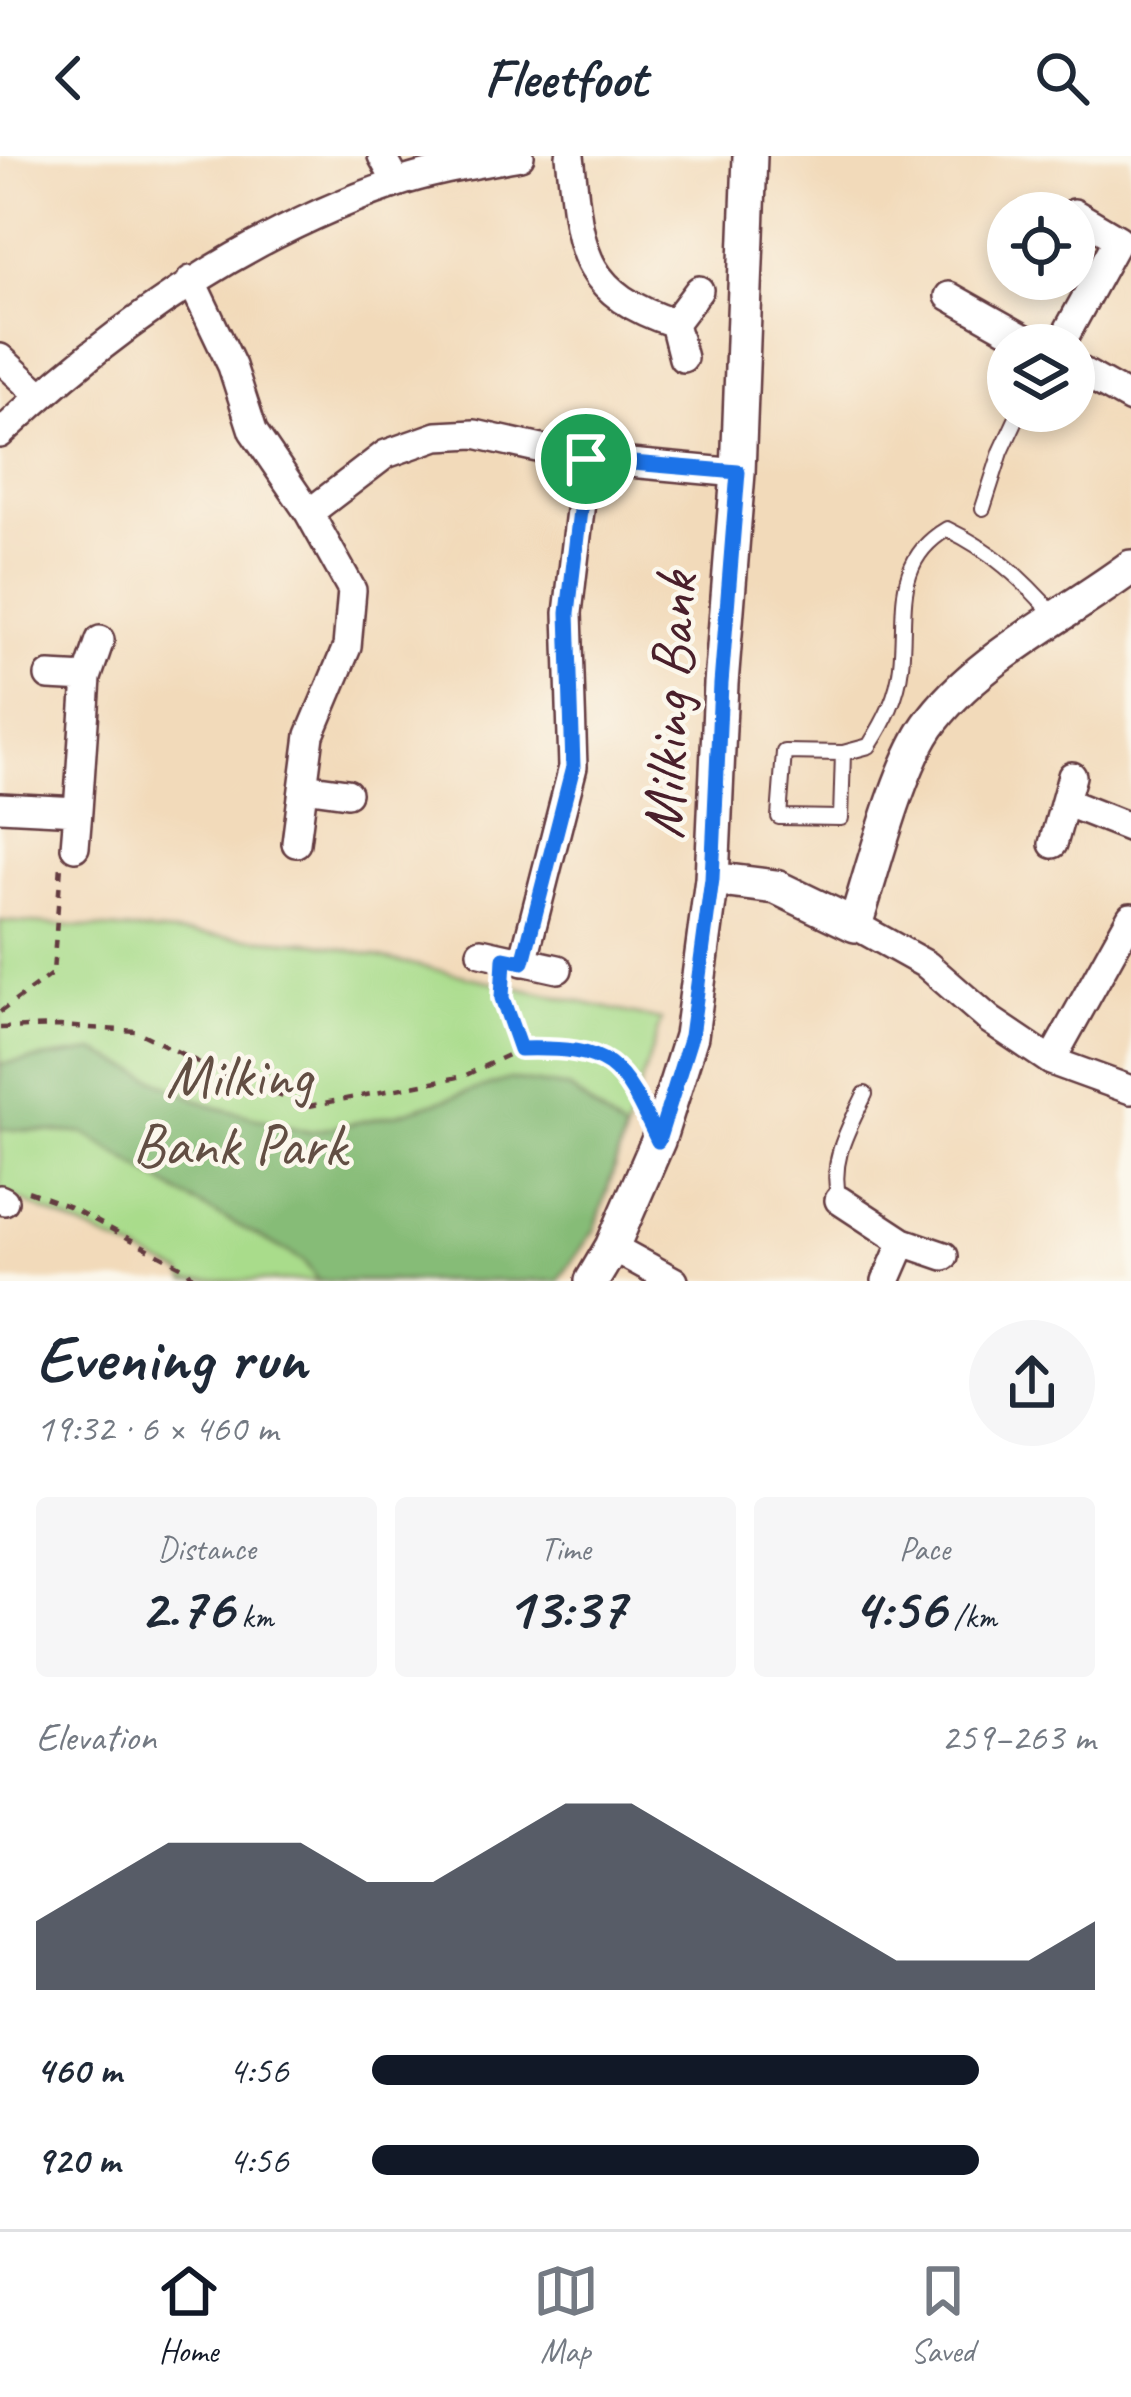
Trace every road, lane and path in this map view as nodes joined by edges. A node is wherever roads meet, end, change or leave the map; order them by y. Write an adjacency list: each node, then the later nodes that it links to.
1 (382, 156): 5 (street)
2 (520, 156): 5 (street)
3 (570, 156): 11 (street)
4 (750, 156): 21 (street, Milking Bank)
5 (397, 182): 7 (street)
6 (1095, 226): 8 (street)
7 (191, 280): 16 (street); 23 (street)
8 (1095, 281)
9 (699, 290): 11 (street)
10 (950, 296): 12 (street)
11 (674, 323): 14 (street)
12 (999, 324)
13 (0, 358): 16 (street)
14 (683, 358)
15 (1095, 379): 17 (street)
16 (40, 395): 19 (street)
17 (1131, 399)
18 (1011, 432): 22 (lane)
19 (0, 434)
20 (586, 459): 21 (street); 23 (street); 41 (street)
21 (738, 472): 38 (street, Milking Bank)
22 (983, 508)
23 (309, 513): 30 (street)
24 (1131, 567): 25 (street)
25 (1058, 618): 29 (lane); 40 (street)
26 (100, 640): 28 (street)
27 (49, 676): 28 (street)
28 (87, 678): 33 (street)
29 (843, 753): 29 (lane)
30 (304, 787): 31 (street); 35 (street)
31 (347, 793)
32 (0, 807): 33 (street)
33 (78, 811): 37 (street)
34 (1131, 828): 36 (street)
35 (296, 844)
36 (1053, 844)
37 (75, 848): 43 (path)
38 (712, 879): 40 (street); 49 (street, Milking Bank)
39 (1131, 916): 46 (street)
40 (855, 925): 46 (street)
41 (502, 957): 42 (street); 45 (path)
42 (558, 969)
43 (0, 1012)
44 (0, 1028): 45 (path)
45 (520, 1049): 49 (path)
46 (1051, 1061): 47 (street)
47 (1131, 1090)
48 (865, 1094): 51 (lane)
49 (658, 1141): 53 (street, Milking Bank)
50 (6, 1195): 55 (path)
51 (839, 1200): 52 (street)
52 (903, 1242): 54 (street); 58 (street)
53 (612, 1247): 56 (street, Milking Bank); 57 (street)
54 (944, 1256)
55 (195, 1281)
56 (592, 1281)
57 (674, 1281)
58 (886, 1281)

